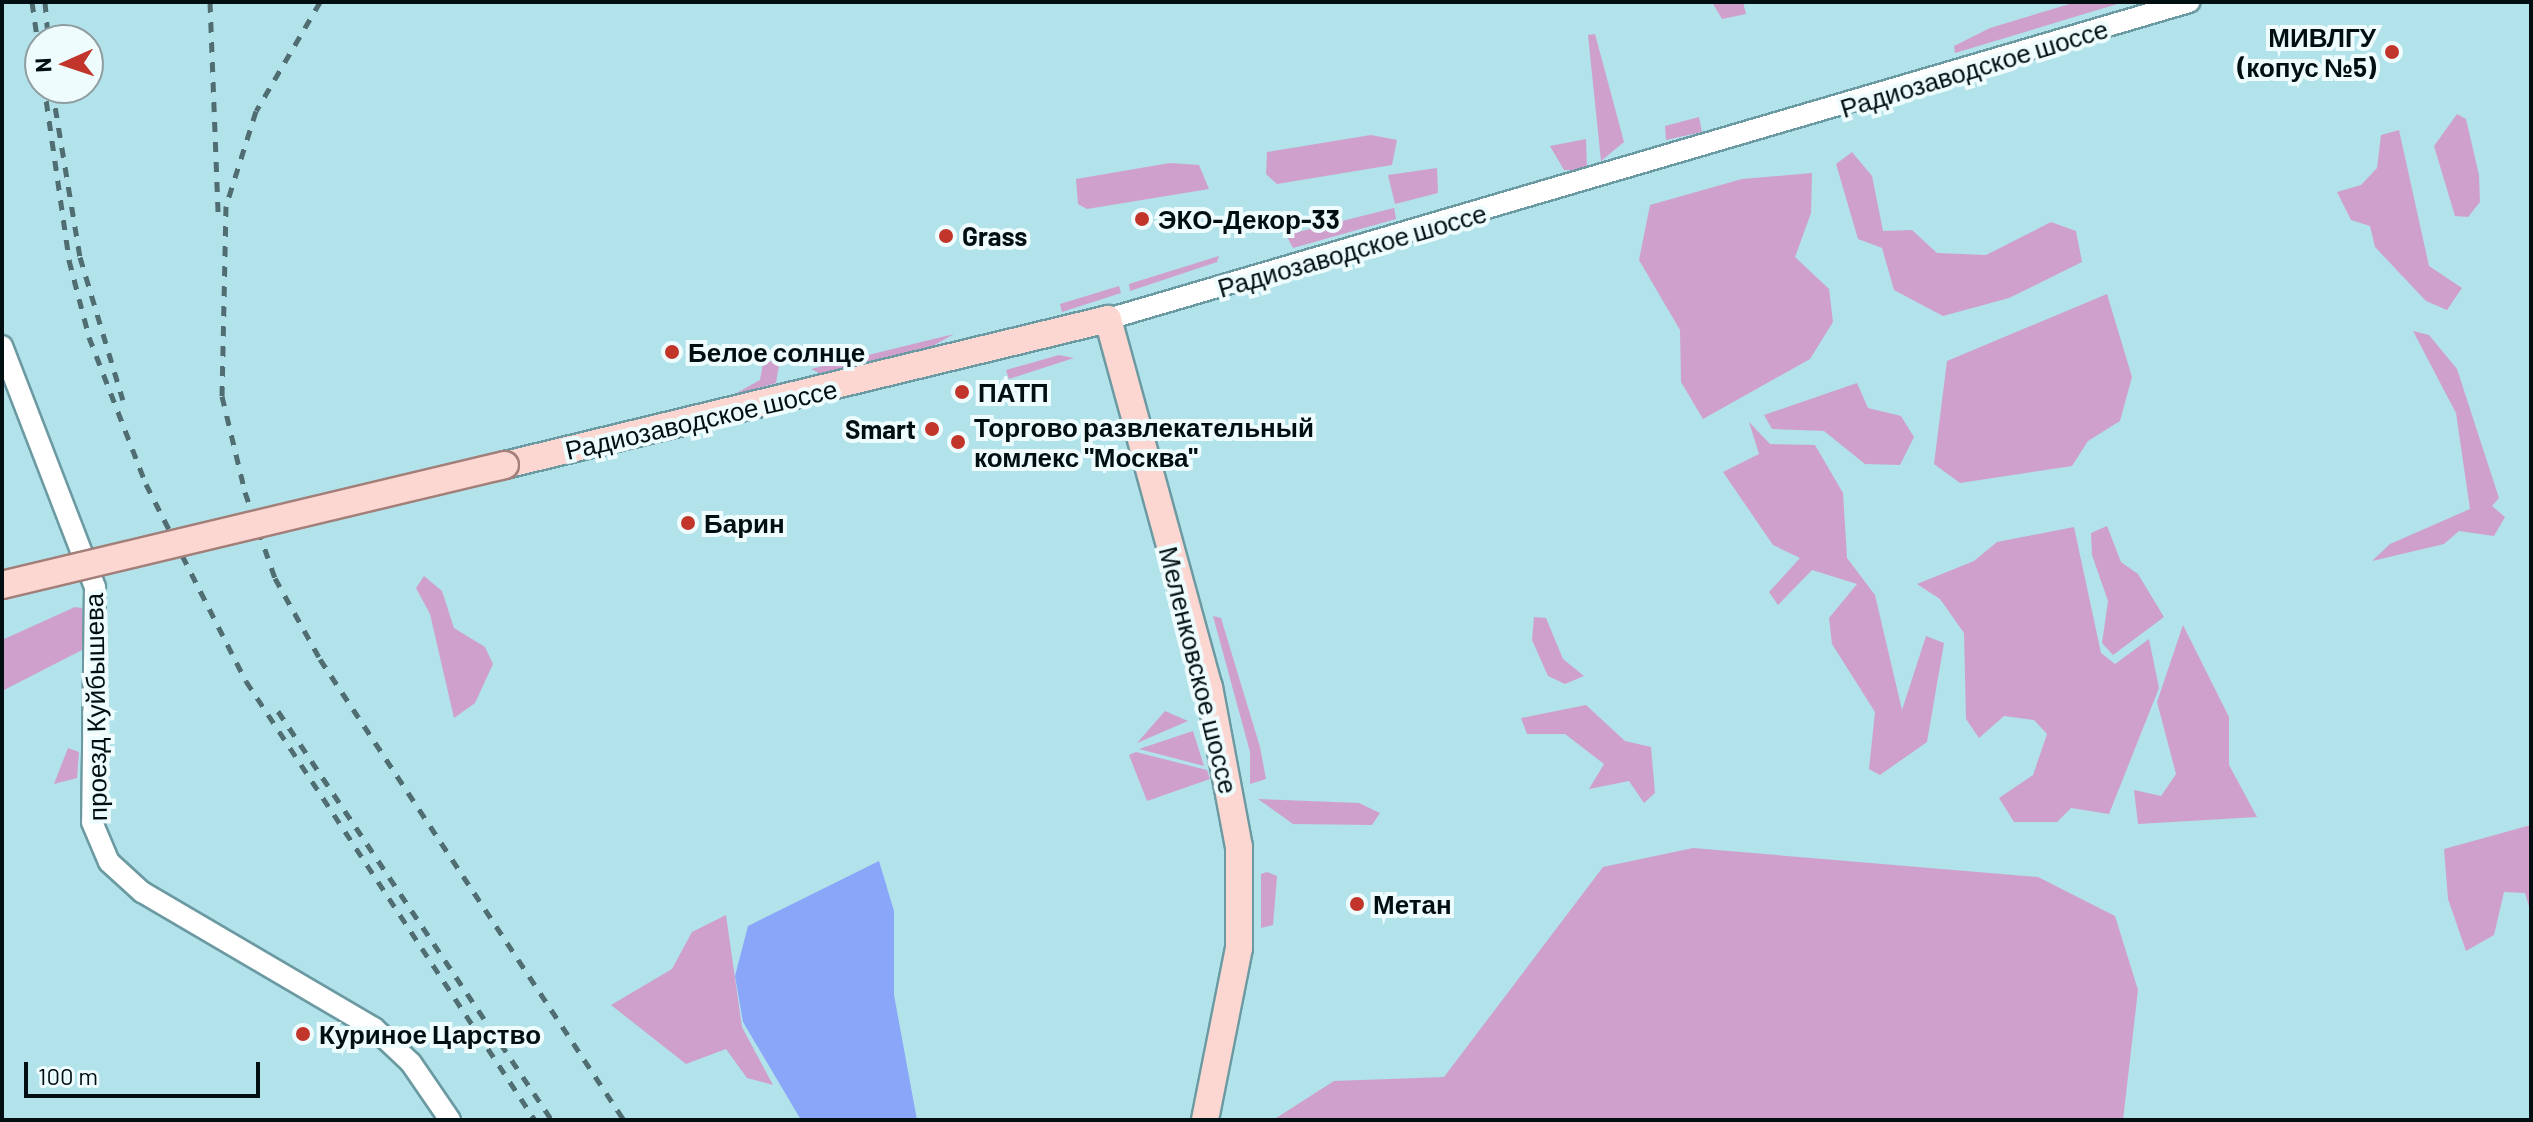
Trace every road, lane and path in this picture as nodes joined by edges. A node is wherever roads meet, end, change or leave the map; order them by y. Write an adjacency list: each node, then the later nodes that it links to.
1 (2189, 2): 2 (street, Радиозаводское шоссе)
2 (1108, 319): 4 (main road, Радиозаводское шоссе, bridge); 6 (main road, Меленковское шоссе)
3 (2, 346): 5 (street, проезд Куйбышева)
4 (2, 585)
5 (450, 1120)
6 (1205, 1120)

